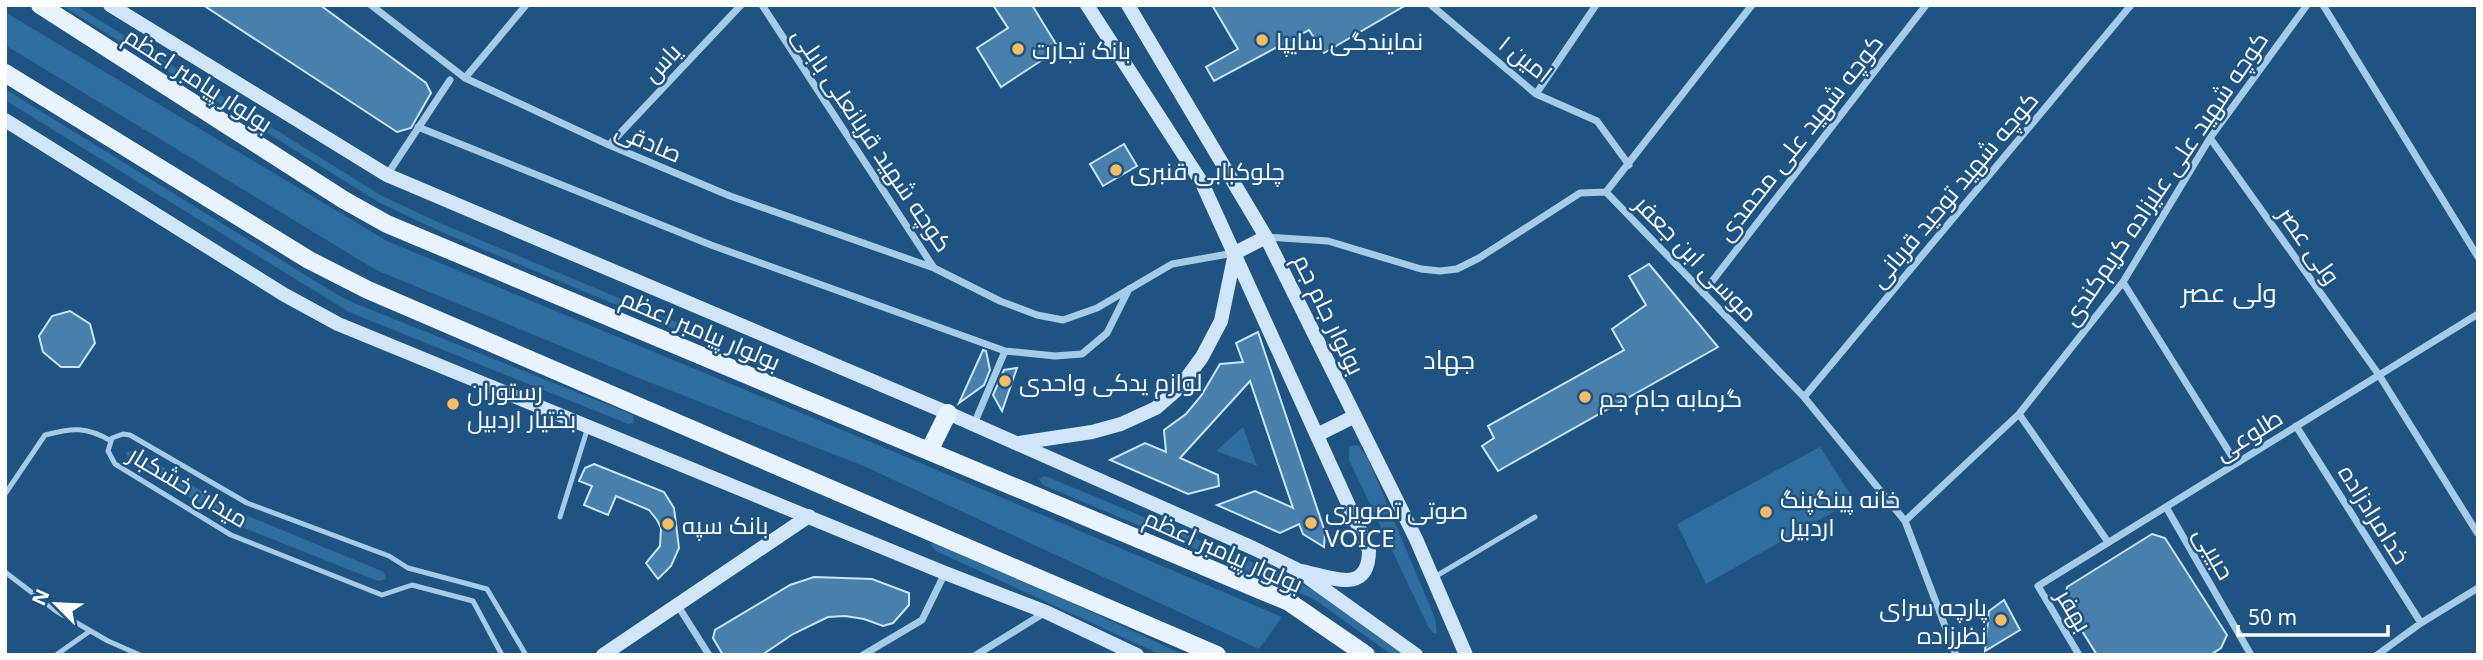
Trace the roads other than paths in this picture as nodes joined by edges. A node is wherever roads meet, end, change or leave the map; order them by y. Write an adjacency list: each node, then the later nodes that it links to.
1 (40, 5): 47 (main road, بولوار پیامبر اعظم)
2 (110, 5): 25 (main road, بولوار پیامبر اعظم)
3 (371, 5): 17 (street, صادقی)
4 (526, 5): 17 (street)
5 (741, 5): 23 (street, یاس)
6 (762, 5): 30 (street, کوچه شهید قربانعلی بابلی)
7 (1087, 5): 28 (main road)
8 (1128, 5): 27 (main road, بولوار جام جم)
9 (1430, 5): 19 (street, امین ۱)
10 (1596, 5): 19 (street)
11 (1752, 5): 24 (street)
12 (1926, 5): 33 (street, کوچه شهید علی محمدی)
13 (2131, 5): 37 (street, کوچه شهید توحید قربانی)
14 (2307, 5): 22 (street, کوچه شهید علی علیزاده کریم‌کندی)
15 (2323, 5): 29 (street)
16 (5, 73): 77 (main road)
17 (465, 78): 23 (street, صادقی)
18 (450, 80): 21 (street)
19 (1536, 94): 24 (street, امین ۱)
20 (5, 120): 43 (main road)
21 (418, 127): 25 (street); 35 (street)
22 (2210, 138): 31 (street, کوچه شهید علی علیزاده کریم‌کندی); 36 (street, ولی عصر)
23 (609, 145): 30 (street, صادقی)
24 (1629, 165): 26 (street)
25 (387, 175): 38 (main road, بولوار پیامبر اعظم)
26 (1606, 192): 27 (street, موسی ابن جعفر); 33 (street, موسی ابن جعفر)
27 (1266, 237): 28 (main road); 40 (main road, بولوار جام جم)
28 (1235, 253): 32 (street, کوچه شهید قربانعلی بابلی); 44 (main road); 46 (main road)
29 (2478, 257)
30 (934, 268): 32 (street, کوچه شهید قربانعلی بابلی)
31 (2123, 282): 39 (street, کوچه شهید علی علیزاده کریم‌کندی); 48 (street)
32 (1129, 289): 35 (street)
33 (1703, 293): 37 (street, موسی ابن جعفر)
34 (2478, 314): 36 (street, طلوعی)
35 (1004, 351): 41 (street)
36 (2379, 375): 42 (street, طلوعی); 55 (street, ولی عصر)
37 (1804, 397): 54 (street, موسی ابن جعفر)
38 (948, 413): 41 (main road, بولوار پیامبر اعظم); 47 (main road)
39 (2019, 414): 54 (street, کوچه شهید علی علیزاده کریم‌کندی); 56 (street)
40 (1355, 416): 44 (main road); 60 (main road, بولوار جام جم)
41 (974, 424): 46 (main road, بولوار پیامبر اعظم)
42 (2296, 426): 48 (street, طلوعی); 65 (street, خدامرادزاده)
43 (588, 427): 51 (main road); 52 (lane)
44 (1317, 435): 57 (main road)
45 (111, 441): 49 (lane); 70 (lane, میدان خشکبار); 71 (lane, میدان خشکبار)
46 (1017, 444): 57 (main road, بولوار پیامبر اعظم)
47 (929, 451): 78 (main road, بولوار پیامبر اعظم)
48 (2236, 463): 50 (street, طلوعی)
49 (5, 494)
50 (2166, 506): 56 (street, طلوعی); 67 (street, حبیبی)
51 (809, 516): 59 (main road); 63 (main road)
52 (560, 517)
53 (1535, 517): 60 (lane)
54 (1905, 521): 81 (street, موسی ابن جعفر)
55 (2478, 534)
56 (2108, 542): 61 (street, طلوعی)
57 (1296, 569): 79 (main road, بولوار پیامبر اعظم)
58 (5, 572): 66 (lane)
59 (945, 573): 64 (main road); 74 (street)
60 (1433, 578): 80 (main road, بولوار جام جم)
61 (2038, 586): 82 (street, بهفر)
62 (2478, 588): 65 (street)
63 (678, 606): 72 (main road); 73 (street)
64 (1046, 612): 75 (street); 76 (main road)
65 (2421, 623): 83 (street)
66 (90, 631): 68 (lane); 69 (lane)
67 (2246, 653)
68 (55, 655)
69 (140, 655)
70 (502, 655)
71 (526, 655)
72 (603, 655)
73 (709, 655)
74 (863, 655)
75 (976, 655)
76 (1137, 655)
77 (1217, 655)
78 (1366, 655)
79 (1416, 655)
80 (1466, 655)
81 (1956, 655)
82 (2079, 655)
83 (2376, 655)

